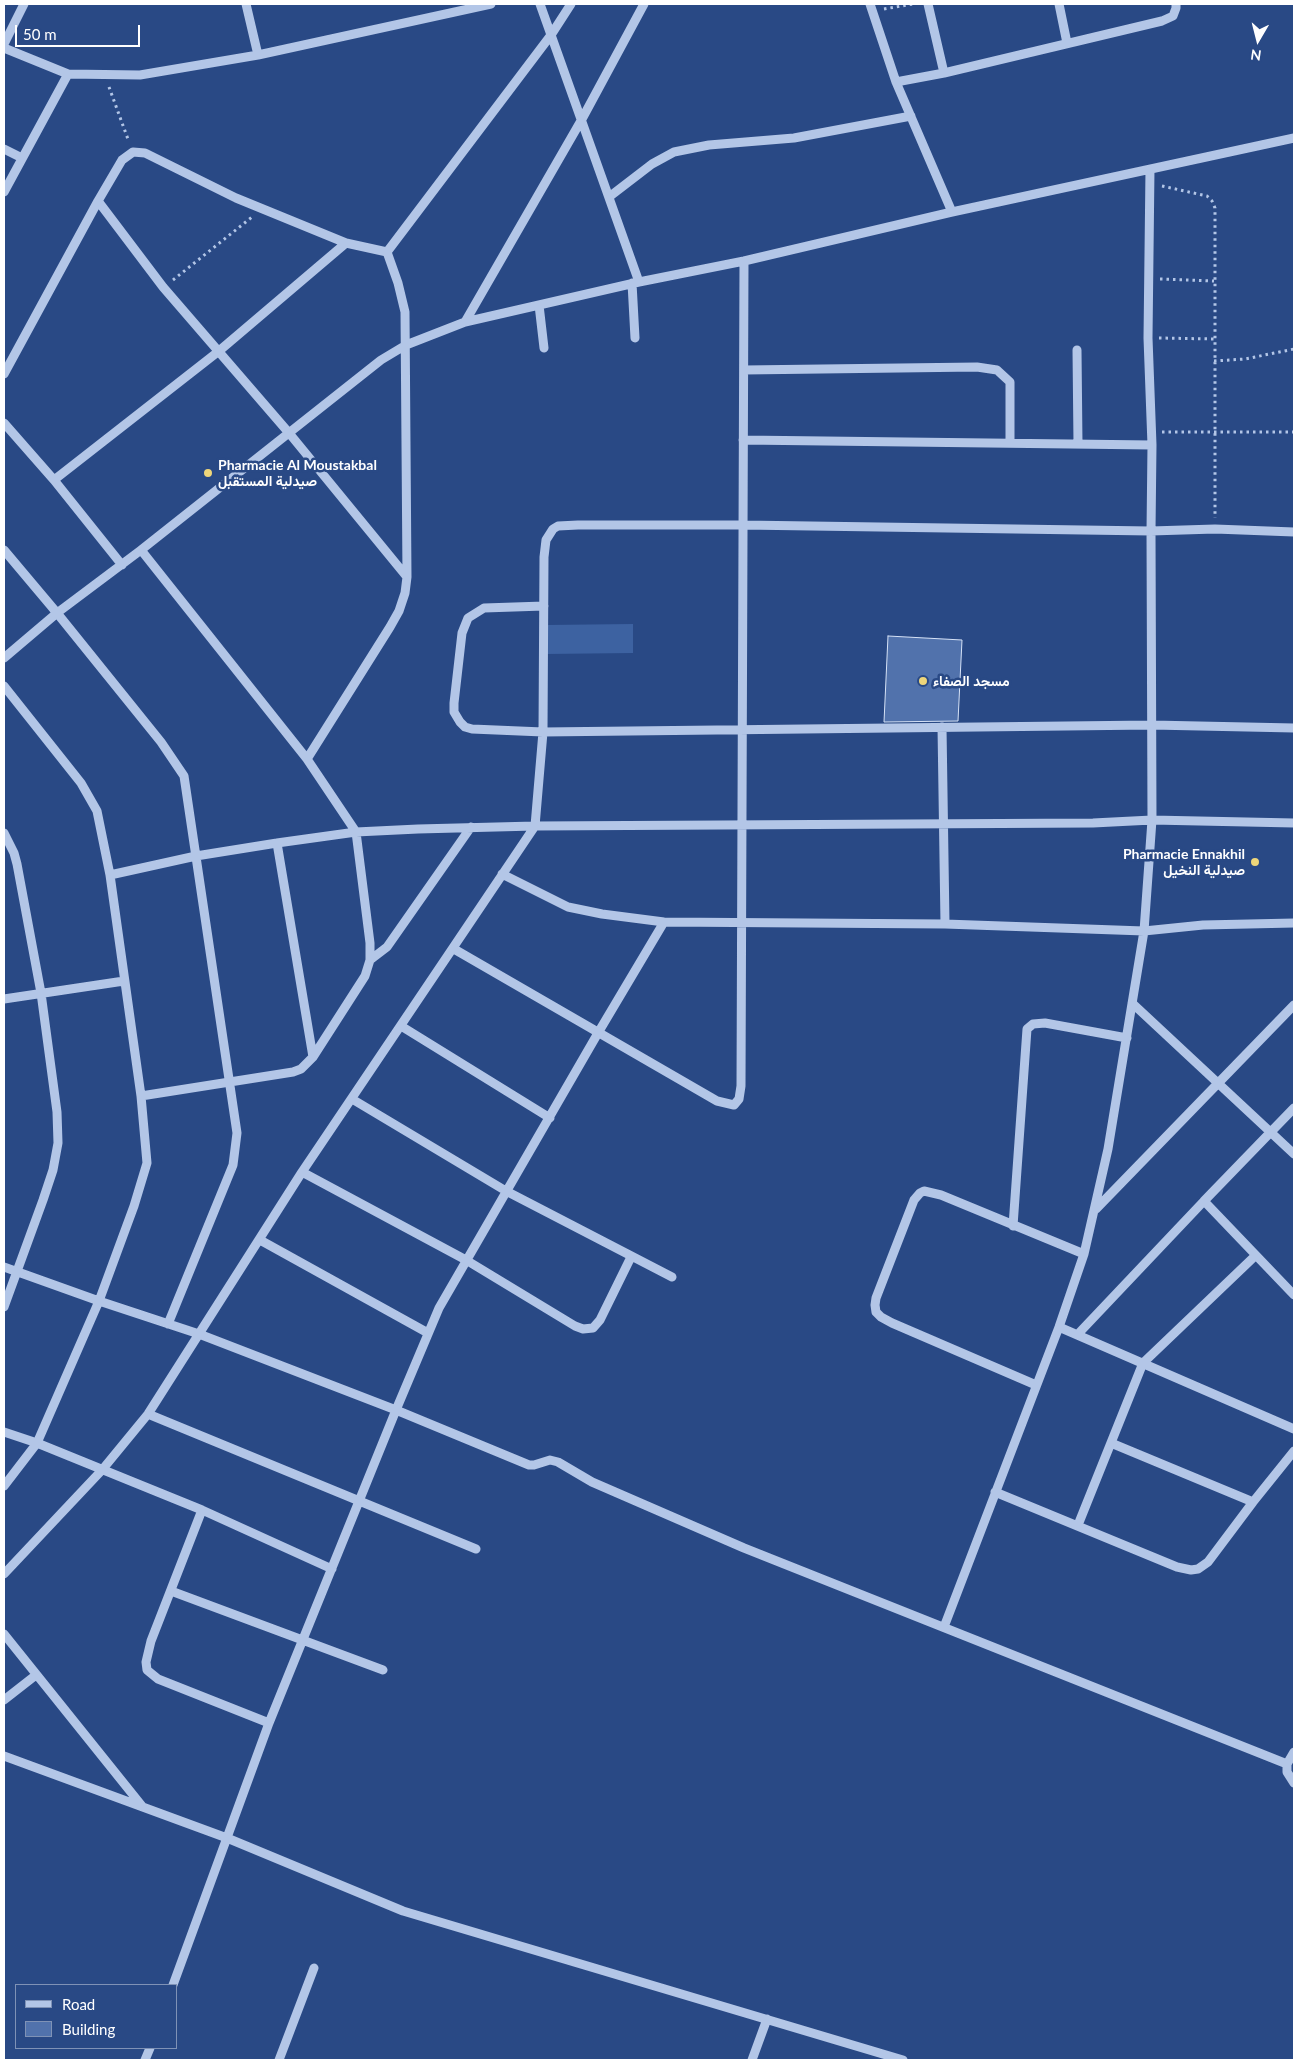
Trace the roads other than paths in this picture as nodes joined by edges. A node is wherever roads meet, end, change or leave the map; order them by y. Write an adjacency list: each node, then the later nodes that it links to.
1 (24, 4): 13 (street)
2 (246, 4): 14 (street)
3 (491, 4): 14 (street)
4 (540, 4): 11 (street)
5 (571, 4): 11 (street)
6 (644, 4): 19 (street)
7 (928, 4): 15 (street)
8 (1059, 4): 12 (street)
9 (1176, 4): 12 (street)
10 (871, 8): 17 (street)
11 (551, 35): 19 (street); 29 (street)
12 (1067, 43): 15 (street)
13 (4, 46): 16 (street)
14 (258, 55): 16 (street)
15 (944, 73): 17 (street)
16 (68, 74): 22 (street)
17 (896, 82): 18 (street)
18 (911, 116): 25 (street); 27 (street)
19 (582, 119): 25 (street); 33 (street)
20 (1294, 138): 23 (street)
21 (4, 149): 22 (street)
22 (22, 158): 24 (street)
23 (1150, 169): 27 (street); 46 (street)
24 (4, 192)
25 (609, 197): 31 (street)
26 (98, 200): 28 (street); 38 (street); 40 (street)
27 (952, 212): 30 (street)
28 (346, 243): 29 (street); 38 (street)
29 (387, 252): 35 (street)
30 (744, 261): 31 (street); 39 (street)
31 (635, 283): 32 (street); 34 (street)
32 (539, 305): 33 (street); 36 (street)
33 (465, 322): 35 (street)
34 (635, 338)
35 (406, 345): 42 (street); 54 (street)
36 (544, 348)
37 (1077, 350): 45 (street)
38 (219, 351): 42 (street); 47 (street)
39 (744, 370): 43 (street); 44 (street)
40 (4, 374)
41 (4, 423): 47 (street)
42 (289, 433): 52 (street); 54 (street)
43 (743, 440): 44 (street); 48 (street)
44 (1010, 443): 45 (street)
45 (1078, 444): 46 (street)
46 (1152, 445): 49 (street)
47 (54, 480): 53 (street)
48 (743, 525): 49 (street); 55 (street); 62 (street)
49 (1151, 531): 50 (street); 59 (street)
50 (1294, 532)
51 (4, 550): 56 (street)
52 (141, 550): 53 (street); 64 (street)
53 (122, 565): 56 (street)
54 (407, 577): 64 (street)
55 (544, 606): 63 (street); 63 (street)
56 (57, 613): 57 (street); 74 (street)
57 (4, 658)
58 (4, 686): 76 (street)
59 (1152, 726): 60 (street); 61 (street); 65 (street)
60 (942, 727): 62 (street); 68 (street)
61 (1294, 728)
62 (742, 731): 63 (street); 67 (street)
63 (543, 732): 69 (street)
64 (307, 759): 71 (street)
65 (1152, 820): 66 (street); 68 (street); 81 (street)
66 (1294, 823)
67 (742, 824): 68 (street); 69 (street); 78 (street)
68 (944, 824): 79 (street)
69 (535, 826): 70 (street); 75 (street)
70 (471, 827): 71 (street); 83 (street)
71 (356, 832): 73 (street); 83 (street)
72 (4, 833): 85 (street)
73 (277, 843): 74 (street); 92 (street)
74 (196, 856): 76 (street); 93 (street)
75 (502, 874): 77 (street); 82 (street)
76 (110, 875): 84 (street)
77 (664, 922): 78 (street); 90 (street)
78 (742, 924): 79 (street); 90 (street)
79 (945, 924): 81 (street)
80 (1294, 924): 81 (street)
81 (1144, 931): 87 (street)
82 (454, 949): 89 (street); 90 (street)
83 (370, 960): 92 (street)
84 (124, 982): 85 (street); 95 (street)
85 (41, 993): 86 (street); 112 (street)
86 (4, 999)
87 (1132, 1004): 91 (street); 94 (street)
88 (1294, 1005): 94 (street)
89 (401, 1026): 96 (street); 98 (street)
90 (598, 1033): 98 (street)
91 (1127, 1038): 104 (street); 105 (street)
92 (314, 1057): 93 (street)
93 (231, 1081): 95 (street); 117 (street)
94 (1217, 1084): 99 (street); 104 (street)
95 (141, 1096): 115 (street)
96 (352, 1099): 101 (street); 102 (street)
97 (1294, 1108): 99 (street)
98 (550, 1118): 102 (street)
99 (1270, 1132): 100 (street); 103 (street)
100 (1294, 1154)
101 (302, 1172): 106 (street); 110 (street)
102 (506, 1191): 109 (street); 110 (street)
103 (1204, 1201): 108 (street); 121 (street)
104 (1095, 1210): 107 (street)
105 (1012, 1226): 107 (street); 123 (street)
106 (260, 1240): 119 (street); 120 (street)
107 (1084, 1254): 118 (street)
108 (1255, 1256): 114 (street); 122 (street)
109 (631, 1257): 110 (street); 113 (street)
110 (466, 1260): 119 (street)
111 (4, 1267): 112 (street)
112 (18, 1273): 115 (street); 116 (street)
113 (672, 1278)
114 (1294, 1295)
115 (98, 1301): 117 (street); 128 (street)
116 (4, 1307)
117 (168, 1324): 120 (street)
118 (1059, 1328): 121 (street); 123 (street)
119 (428, 1333): 124 (street)
120 (199, 1334): 124 (street); 125 (street)
121 (1078, 1334): 122 (street)
122 (1143, 1364): 126 (street); 129 (street)
123 (1036, 1385): 133 (street)
124 (396, 1410): 134 (street); 142 (street)
125 (148, 1414): 131 (street); 134 (street)
126 (1294, 1429)
127 (4, 1432): 128 (street)
128 (37, 1443): 131 (street); 132 (street)
129 (1111, 1443): 135 (street); 137 (street)
130 (1294, 1451): 135 (street)
131 (102, 1470): 136 (street); 140 (street)
132 (4, 1486)
133 (994, 1492): 137 (street); 142 (street)
134 (360, 1500): 138 (street); 139 (street)
135 (1253, 1502): 137 (street)
136 (202, 1510): 139 (street); 141 (street)
137 (1078, 1525)
138 (476, 1549)
139 (332, 1569): 144 (street)
140 (4, 1574)
141 (170, 1591): 144 (street); 148 (street)
142 (944, 1626): 151 (street)
143 (4, 1634): 146 (street)
144 (302, 1639): 145 (street); 148 (street)
145 (383, 1670)
146 (36, 1675): 147 (street); 153 (street)
147 (4, 1700)
148 (269, 1723): 154 (street)
149 (1294, 1752): 151 (street)
150 (4, 1756): 153 (street)
151 (1287, 1764): 152 (street)
152 (1294, 1783)
153 (142, 1807): 154 (street)
154 (227, 1838): 156 (street); 157 (street)
155 (314, 1968): 158 (street)
156 (173, 1984)
157 (767, 2019): 159 (street); 160 (street)
158 (279, 2060)
159 (752, 2060)
160 (904, 2060)

